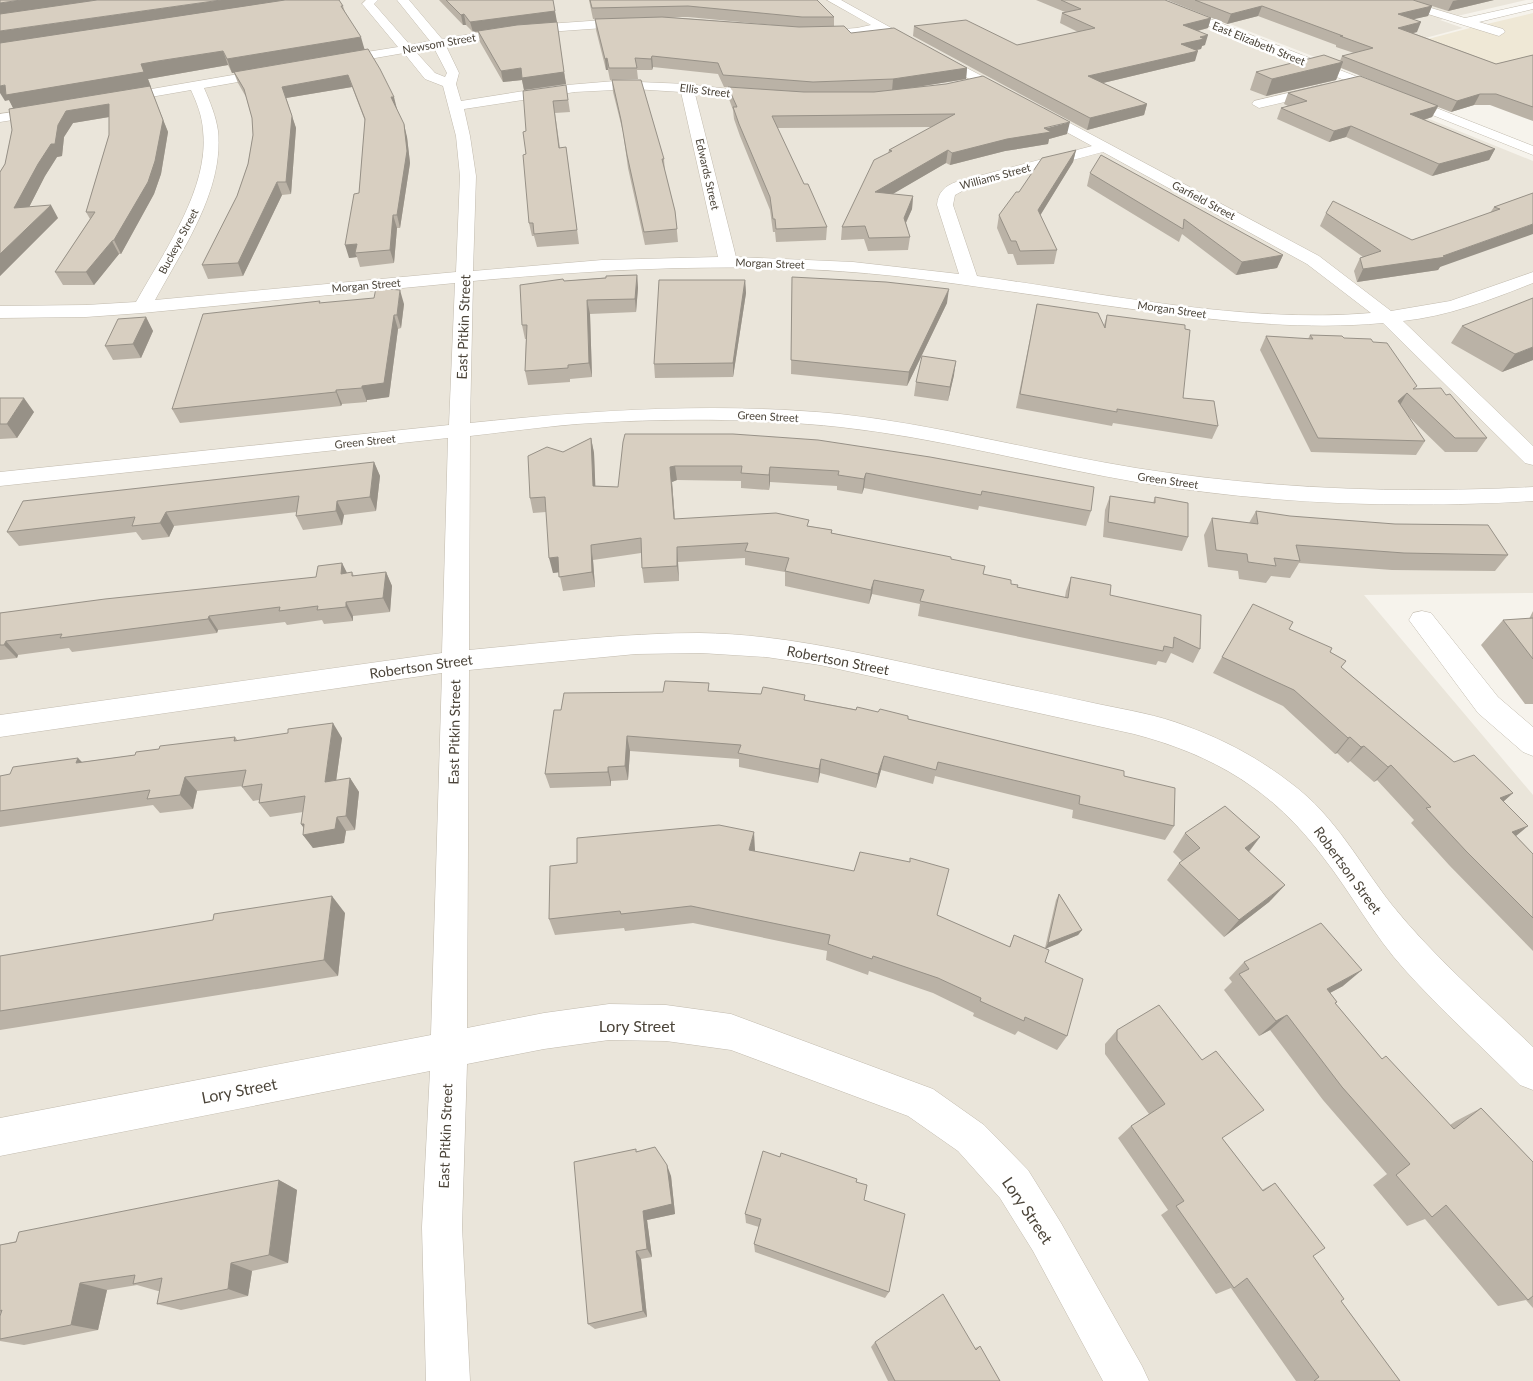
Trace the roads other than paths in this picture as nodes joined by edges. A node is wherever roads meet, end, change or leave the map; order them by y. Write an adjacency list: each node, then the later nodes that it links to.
1 (372, 0): 15 (street)
2 (403, 0): 13 (street, East Pitkin Street)
3 (833, 0): 9 (street)
4 (1152, 0): 18 (street, East Elizabeth Street)
5 (1393, 0): 7 (street)
6 (1533, 6): 7 (street)
7 (1465, 21): 10 (street)
8 (642, 22): 13 (street, Newsom Street)
9 (882, 26): 11 (street); 12 (street)
10 (1499, 32)
11 (799, 34)
12 (899, 36)
13 (437, 43): 15 (street, Newsom Street); 23 (street, East Pitkin Street)
14 (916, 45): 19 (street, Garfield Street)
15 (407, 48): 16 (street, Newsom Street); 23 (street)
16 (318, 64)
17 (290, 69): 20 (street)
18 (1355, 81): 26 (street); 30 (street, East Elizabeth Street)
19 (984, 82): 21 (street); 29 (street, Garfield Street)
20 (196, 85): 25 (street); 35 (street, Buckeye Street)
21 (962, 87)
22 (687, 88): 23 (street, Ellis Street); 24 (street, Ellis Street); 31 (street, Edwards Street)
23 (452, 95): 32 (street, East Pitkin Street)
24 (777, 98)
25 (108, 100)
26 (1258, 104)
27 (59, 108): 28 (street)
28 (0, 118)
29 (1106, 147): 34 (street, Williams Street); 37 (street, Garfield Street)
30 (1533, 151)
31 (728, 261): 32 (street, Morgan Street); 34 (street, Morgan Street)
32 (465, 276): 35 (street, Morgan Street); 38 (street, East Pitkin Street)
33 (1533, 277): 37 (street, Morgan Street)
34 (970, 281): 37 (street, Morgan Street)
35 (142, 307): 36 (street, Morgan Street)
36 (0, 312)
37 (1388, 317): 39 (street, Garfield Street)
38 (459, 430): 40 (street, Green Street); 41 (street, Green Street); 43 (street, East Pitkin Street)
39 (1533, 458)
40 (0, 479)
41 (1533, 494)
42 (1422, 620): 45 (street)
43 (455, 661): 44 (street, Robertson Street); 46 (street, East Pitkin Street); 47 (street, Robertson Street)
44 (0, 726)
45 (1533, 744)
46 (448, 1048): 48 (street, Lory Street); 49 (street, East Pitkin Street); 50 (street, Lory Street)
47 (1533, 1072)
48 (0, 1137)
49 (448, 1381)
50 (1127, 1381)

